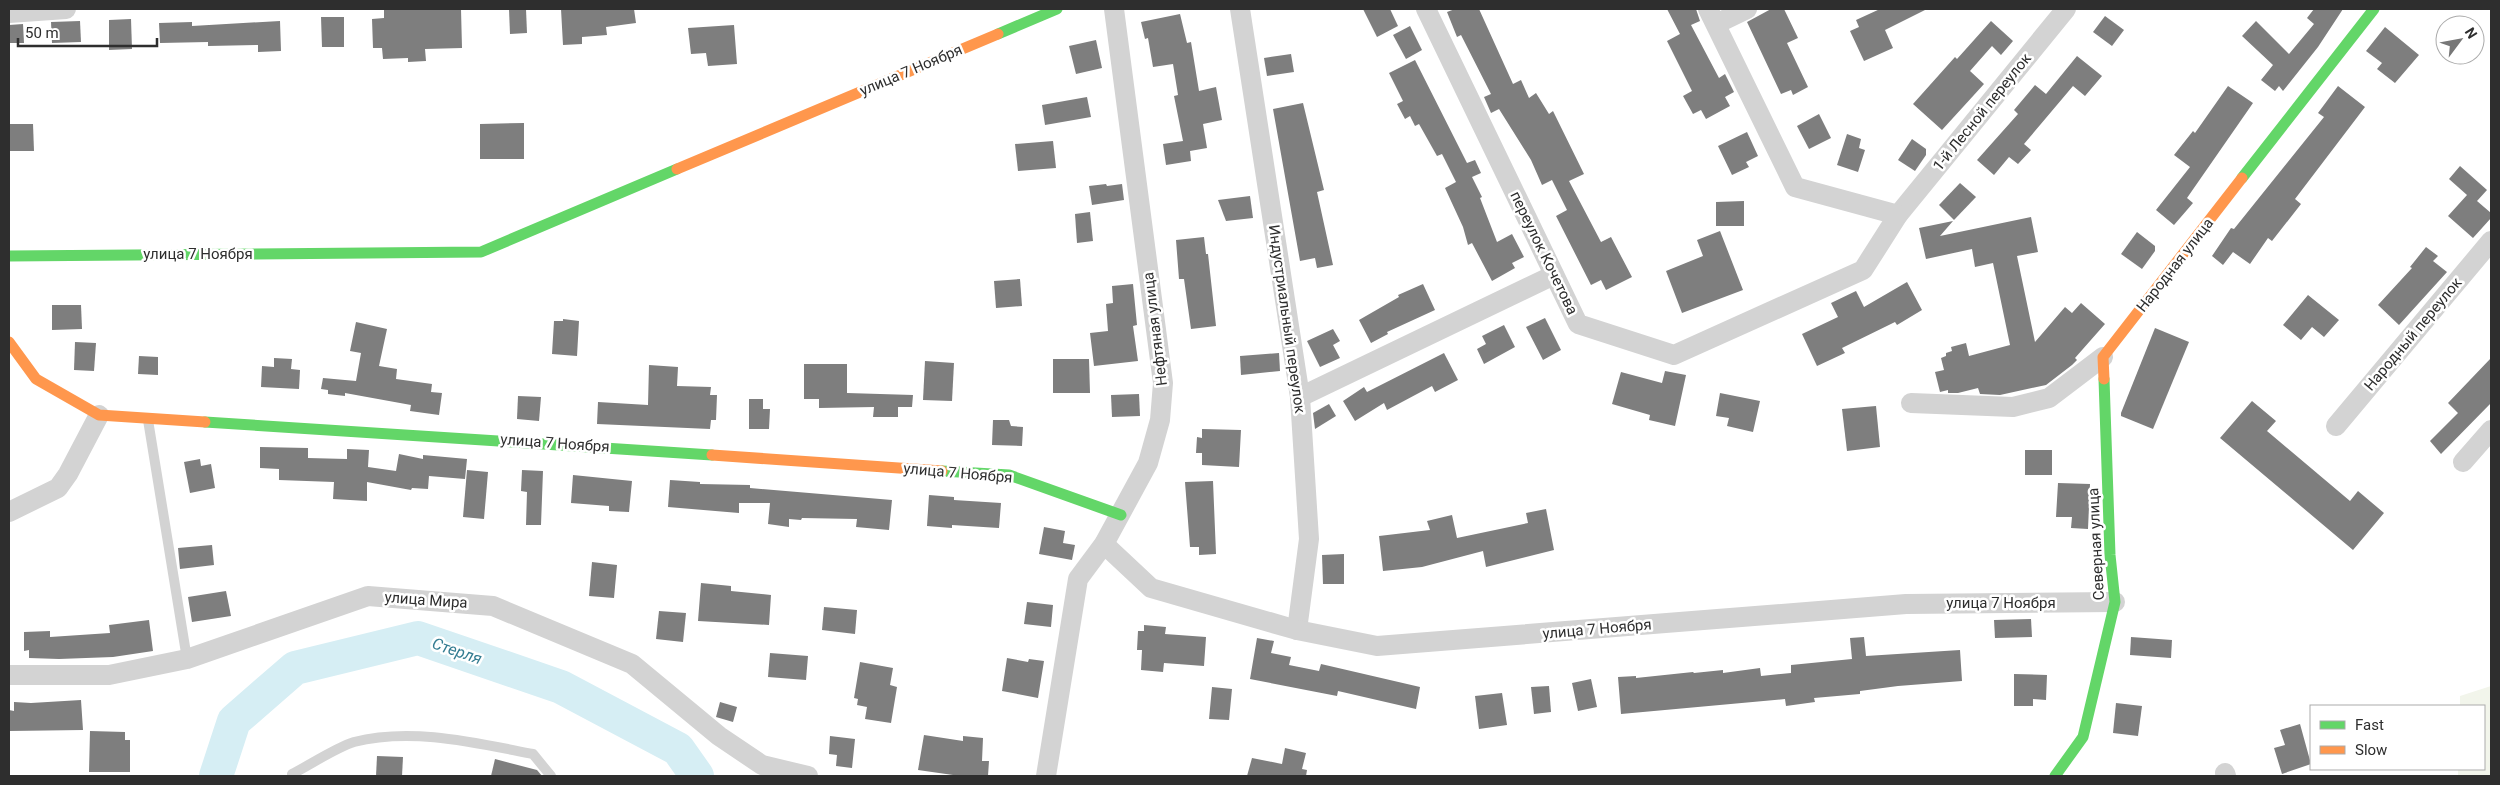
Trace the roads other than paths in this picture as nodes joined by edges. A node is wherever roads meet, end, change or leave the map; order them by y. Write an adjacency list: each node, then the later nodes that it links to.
1 (66, 9): 9 (street)
2 (1057, 9): 13 (street, улица 7 Ноября)
3 (1114, 9): 25 (street, Нефтяная улица)
4 (1240, 9): 17 (street, Индустриальный переулок)
5 (1426, 9): 14 (street, переулок Кочетова)
6 (1747, 9): 10 (street)
7 (2066, 9): 11 (street, 1-й Лесной переулок)
8 (2374, 9): 16 (street, Народная улица)
9 (9, 13)
10 (1712, 16): 11 (street)
11 (1898, 215): 14 (street, переулок Кочетова)
12 (2491, 241): 21 (street, Народный переулок)
13 (9, 256)
14 (1554, 275): 17 (street)
15 (9, 342): 19 (street, улица 7 Ноября)
16 (2103, 357): 18 (street, Народная улица); 27 (street, Северная улица)
17 (1300, 397): 28 (street, Индустриальный переулок)
18 (1911, 403)
19 (99, 415): 20 (street, улица 7 Ноября); 24 (street)
20 (148, 417): 25 (street, улица 7 Ноября); 29 (lane)
21 (2336, 426)
22 (2491, 430): 23 (street)
23 (2463, 462)
24 (9, 512)
25 (1122, 515): 26 (street, Нефтяная улица)
26 (1104, 544): 28 (street, улица 7 Ноября); 34 (street, Нефтяная улица)
27 (2115, 602): 28 (street, улица 7 Ноября); 35 (street, Северная улица)
28 (1297, 630)
29 (187, 658): 30 (street, улица Мира); 33 (street, улица Мира)
30 (9, 675)
31 (292, 774): 32 (lane)
32 (550, 776)
33 (808, 776)
34 (1046, 776)
35 (2055, 776)

